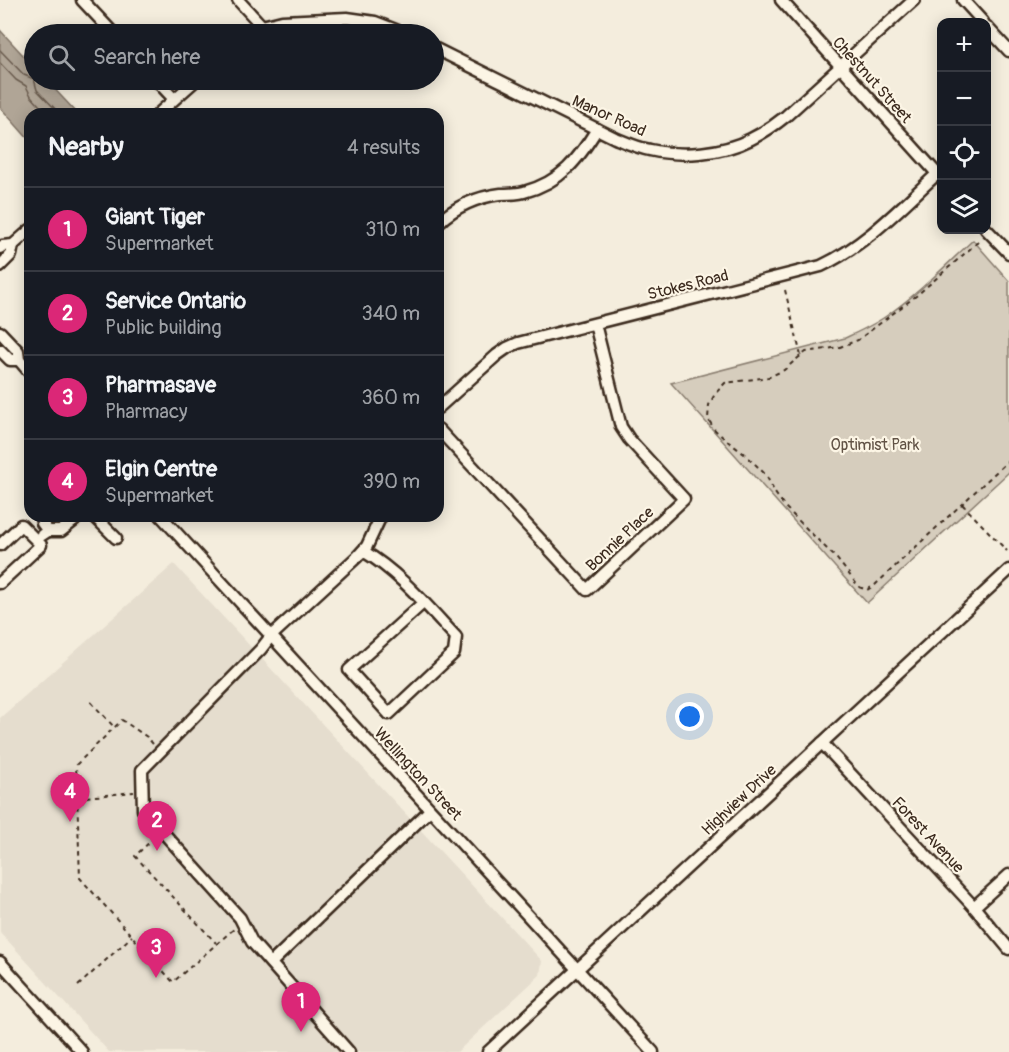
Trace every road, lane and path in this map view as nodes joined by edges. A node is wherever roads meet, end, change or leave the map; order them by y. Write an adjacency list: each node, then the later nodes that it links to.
1 (82, 0): 7 (street)
2 (238, 0): 8 (street)
3 (781, 0): 14 (street, Chestnut Street)
4 (914, 0): 14 (street, Manor Road)
5 (963, 0): 6 (street)
6 (979, 18)
7 (105, 24)
8 (260, 24)
9 (271, 24): 10 (street)
10 (380, 24)
11 (991, 31): 12 (street)
12 (1009, 51)
13 (444, 53): 19 (street, Manor Road)
14 (840, 67): 19 (street, Manor Road); 20 (street, Chestnut Street)
15 (165, 90): 17 (street)
16 (184, 90): 17 (street)
17 (174, 99): 18 (street)
18 (164, 108)
19 (597, 129): 22 (street)
20 (937, 175)
21 (937, 179): 31 (street, Stokes Road)
22 (444, 218)
23 (991, 234): 28 (street)
24 (24, 236): 26 (street)
25 (978, 242): 34 (path)
26 (13, 246): 27 (street); 29 (street)
27 (0, 248)
28 (1009, 254)
29 (0, 266)
30 (784, 290): 34 (path)
31 (595, 324): 37 (street, Stokes Road); 38 (street, Bonnie Place)
32 (0, 332): 35 (street)
33 (0, 350): 35 (street)
34 (801, 356): 40 (path)
35 (19, 360): 36 (street)
36 (24, 366)
37 (444, 403)
38 (444, 435)
39 (1009, 460): 40 (path)
40 (962, 504): 51 (path)
41 (42, 522): 46 (street)
42 (72, 522): 46 (street)
43 (100, 522): 47 (street)
44 (166, 522): 55 (street, Wellington Street)
45 (379, 522): 50 (street)
46 (48, 531): 48 (street)
47 (116, 538)
48 (36, 541): 49 (street); 53 (street)
49 (0, 545)
50 (363, 551): 54 (street); 55 (street)
51 (1007, 552)
52 (1009, 570): 58 (street, Highview Drive)
53 (0, 583)
54 (423, 603): 54 (street)
55 (271, 636): 59 (street); 62 (street, Wellington Street)
56 (91, 702): 57 (path)
57 (115, 728): 59 (path); 61 (path)
58 (822, 743): 65 (street, Forest Avenue); 72 (street, Highview Drive)
59 (160, 752): 60 (street)
60 (142, 792): 61 (path); 63 (street)
61 (77, 798): 67 (path)
62 (430, 810): 71 (street); 72 (street, Wellington Street)
63 (161, 830): 66 (street); 68 (path)
64 (1009, 875): 65 (street)
65 (974, 907): 69 (street, Forest Avenue)
66 (242, 922): 68 (path); 71 (street)
67 (132, 936): 68 (path); 73 (path)
68 (217, 943)
69 (1009, 949)
70 (0, 962): 74 (street)
71 (271, 963): 75 (street)
72 (577, 970): 76 (street, Highview Drive); 77 (street, Wellington Street)
73 (78, 987)
74 (82, 1052)
75 (350, 1052)
76 (488, 1052)
77 (653, 1052)

